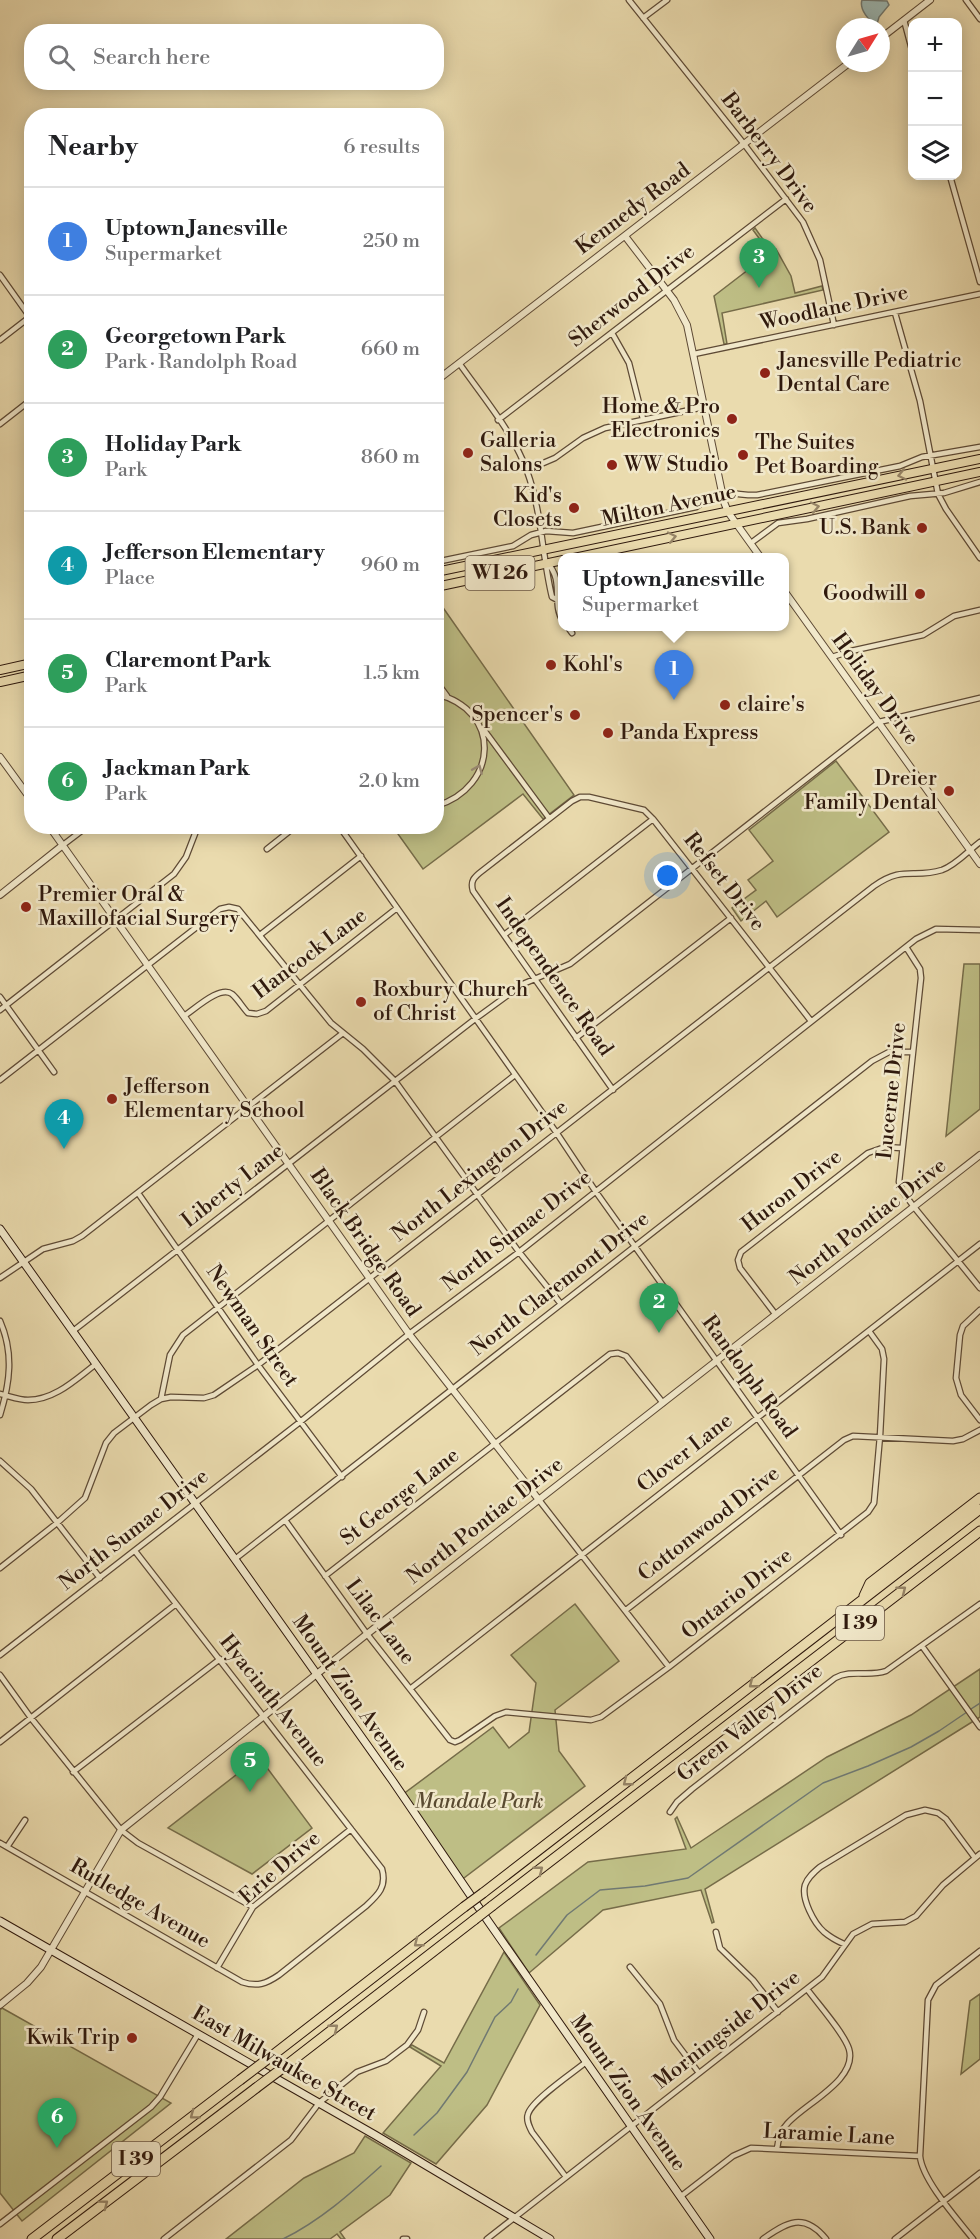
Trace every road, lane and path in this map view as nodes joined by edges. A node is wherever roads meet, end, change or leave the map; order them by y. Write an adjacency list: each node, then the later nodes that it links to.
1 (629, 0): 5 (street, Barberry Drive)
2 (667, 0): 5 (street)
3 (930, 0): 7 (street)
4 (966, 0): 6 (street)
5 (643, 18): 11 (street, Barberry Drive)
6 (980, 19)
7 (904, 20): 8 (street); 9 (street)
8 (890, 31)
9 (908, 35)
10 (837, 72): 11 (street, Kennedy Road)
11 (744, 144): 13 (street, Barberry Drive); 14 (street, Kennedy Road)
12 (951, 180): 16 (street)
13 (786, 199): 17 (street, Sherwood Drive); 22 (street, Barberry Drive)
14 (625, 236): 17 (street); 26 (street, Kennedy Road)
15 (0, 275): 19 (street)
16 (980, 282)
17 (667, 290): 23 (street, Sherwood Drive); 25 (street)
18 (980, 294): 20 (street, Woodlane Drive)
19 (24, 308)
20 (896, 313): 22 (street, Woodlane Drive); 34 (street)
21 (24, 323): 24 (street)
22 (834, 325): 25 (street, Woodlane Drive)
23 (612, 333): 30 (street, Sherwood Drive); 31 (street)
24 (0, 340)
25 (694, 354): 29 (street)
26 (459, 363): 27 (street, Kennedy Road); 30 (street)
27 (444, 375)
28 (24, 405): 32 (street)
29 (704, 407): 31 (street); 41 (street)
30 (498, 420): 37 (street)
31 (643, 420): 37 (street)
32 (0, 424)
33 (980, 447): 34 (street)
34 (931, 456): 36 (street); 41 (street)
35 (980, 459): 36 (main road, Milton Avenue / WI 26)
36 (934, 469): 39 (street); 43 (main road, Milton Avenue / WI 26, one-way to 43)
37 (527, 470): 45 (street)
38 (980, 472): 39 (main road, Milton Avenue)
39 (936, 481): 42 (street); 44 (main road, Milton Avenue, one-way to 39)
40 (980, 482): 42 (street)
41 (723, 494): 43 (street); 45 (street)
42 (939, 494): 46 (street); 50 (street)
43 (728, 512): 44 (street); 47 (main road, Milton Avenue / WI 26)
44 (737, 523): 46 (street); 48 (main road, Milton Avenue, one-way to 44)
45 (542, 532): 47 (street); 51 (street)
46 (751, 543): 49 (street)
47 (545, 550): 53 (street); 54 (main road, Milton Avenue / WI 26)
48 (597, 553)
49 (758, 553)
50 (980, 558)
51 (444, 560)
52 (558, 561): 53 (main road, WI 26)
53 (547, 563): 55 (main road, WI 26); 56 (street)
54 (444, 570)
55 (444, 585)
56 (558, 589)
57 (789, 598): 59 (street, Holiday Drive)
58 (980, 610): 59 (street)
59 (832, 657): 69 (street, Holiday Drive)
60 (24, 665): 61 (main road)
61 (0, 670)
62 (24, 677): 63 (main road)
63 (0, 682)
64 (444, 692): 66 (street)
65 (444, 695): 66 (street)
66 (447, 696): 68 (street)
67 (980, 698): 69 (street, Liberty Lane)
68 (477, 720): 70 (street); 71 (street)
69 (879, 722): 85 (street, Holiday Drive); 88 (street, Liberty Lane)
70 (496, 747): 71 (street); 75 (street)
71 (484, 750): 74 (street, one-way to 71)
72 (0, 757): 73 (street)
73 (24, 790)
74 (444, 802)
75 (549, 818): 76 (street, Refset Drive); 95 (street, Independence Road)
76 (653, 819): 88 (street, Refset Drive); 95 (street)
77 (55, 834): 83 (street, Black Bridge Road)
78 (77, 834): 83 (street)
79 (195, 834): 92 (street)
80 (286, 834): 84 (street)
81 (345, 834): 86 (street, Randolph Road)
82 (980, 842): 85 (street, North Lexington Drive)
83 (63, 845): 89 (street); 92 (street, Black Bridge Road)
84 (267, 849)
85 (969, 850): 87 (street, Holiday Drive); 98 (street, North Lexington Drive)
86 (361, 856): 90 (street, Randolph Road); 94 (street)
87 (980, 864)
88 (692, 868): 91 (street, Refset Drive); 99 (street, Liberty Lane)
89 (0, 896)
90 (397, 908): 100 (street, Hancock Lane); 105 (street, Randolph Road)
91 (731, 918): 98 (street, Refset Drive); 108 (street)
92 (116, 919): 97 (street, Black Bridge Road); 102 (street)
93 (980, 930): 96 (street, North Sumac Drive)
94 (260, 935): 97 (street); 100 (street)
95 (504, 935): 99 (street, Independence Road)
96 (906, 947): 106 (street, North Sumac Drive); 110 (street, Lucerne Drive)
97 (148, 965): 104 (street, Black Bridge Road); 109 (street)
98 (770, 968): 106 (street, Refset Drive); 115 (street, North Lexington Drive)
99 (535, 979): 105 (street, Liberty Lane); 108 (street, Independence Road)
100 (298, 985): 104 (street, Hancock Lane); 107 (street)
101 (0, 997): 102 (street)
102 (6, 1005): 103 (street); 109 (street)
103 (0, 1010)
104 (184, 1016): 116 (street, Black Bridge Road)
105 (475, 1019): 112 (street, Randolph Road); 114 (street, Liberty Lane)
106 (811, 1021): 122 (street, North Sumac Drive)
107 (343, 1033): 114 (street); 116 (street)
108 (576, 1038): 115 (street, Independence Road)
109 (38, 1051): 111 (street); 113 (street)
110 (913, 1052): 119 (street, Lucerne Drive); 129 (street, North Claremont Drive)
111 (54, 1072)
112 (514, 1075): 117 (street, Randolph Road); 118 (street)
113 (0, 1080)
114 (395, 1081): 118 (street); 121 (street, Liberty Lane)
115 (613, 1090): 117 (street, North Lexington Drive)
116 (248, 1106): 121 (street, Black Bridge Road); 123 (street)
117 (556, 1132): 122 (street, Randolph Road); 124 (street, North Lexington Drive)
118 (436, 1137): 124 (street); 126 (street)
119 (901, 1148): 125 (street, Lucerne Drive); 140 (street, Huron Drive)
120 (980, 1155): 125 (street, North Pontiac Drive)
121 (289, 1163): 126 (street, Black Bridge Road); 130 (street, Liberty Lane)
122 (596, 1192): 129 (street, Randolph Road); 131 (street, North Sumac Drive)
123 (138, 1193): 130 (street, Newman Street); 133 (street)
124 (477, 1194): 131 (street); 134 (street, North Lexington Drive)
125 (914, 1207): 132 (street, Lucerne Drive); 140 (street, North Pontiac Drive)
126 (329, 1220): 134 (street, Black Bridge Road); 138 (street)
127 (0, 1229): 133 (main road, Mount Zion Avenue)
128 (980, 1244): 132 (street, Clover Lane)
129 (635, 1246): 137 (street, North Claremont Drive); 145 (street, Randolph Road)
130 (178, 1250): 138 (street, Newman Street); 142 (street, Liberty Lane)
131 (519, 1252): 137 (street); 144 (street, North Sumac Drive)
132 (959, 1260): 136 (street, Lucerne Drive); 143 (street, Clover Lane)
133 (23, 1262): 135 (street); 142 (main road, Mount Zion Avenue)
134 (369, 1277): 144 (street, Black Bridge Road); 147 (street, North Lexington Drive)
135 (0, 1278)
136 (980, 1288)
137 (561, 1304): 148 (street, North Claremont Drive)
138 (219, 1306): 147 (street, Newman Street); 150 (street)
139 (980, 1310): 155 (street)
140 (776, 1315): 145 (street, North Pontiac Drive)
141 (0, 1321): 149 (street)
142 (72, 1331): 146 (main road, Mount Zion Avenue)
143 (869, 1331): 153 (street, Clover Lane); 158 (street, Ontario Drive)
144 (410, 1334): 148 (street, Black Bridge Road); 156 (street, North Sumac Drive)
145 (717, 1361): 151 (street, North Pontiac Drive); 153 (street, Randolph Road)
146 (96, 1364): 149 (street); 154 (main road, Mount Zion Avenue)
147 (258, 1365): 150 (street, North Lexington Drive); 156 (street, Newman Street)
148 (453, 1389): 159 (street, Black Bridge Road); 162 (street, North Claremont Drive)
149 (3, 1395): 152 (street)
150 (161, 1399): 154 (street)
151 (663, 1403): 159 (street, St George Lane); 164 (street, North Pontiac Drive)
152 (0, 1415)
153 (758, 1417): 161 (street, Randolph Road); 172 (street, Clover Lane)
154 (135, 1418): 165 (main road, Mount Zion Avenue); 168 (street)
155 (980, 1420)
156 (300, 1422): 162 (street, Newman Street); 165 (street, North Sumac Drive)
157 (980, 1430): 158 (street, Cottonwood Drive)
158 (880, 1436): 161 (street, Cottonwood Drive); 170 (street, Ontario Drive)
159 (495, 1444): 164 (street, Black Bridge Road); 175 (street, St George Lane)
160 (0, 1461): 168 (street)
161 (798, 1474): 170 (street, Randolph Road); 180 (street, Cottonwood Drive)
162 (342, 1477): 167 (street, North Claremont Drive)
163 (980, 1498): 177 (highway)
164 (539, 1500): 172 (street, Black Bridge Road); 181 (street, North Pontiac Drive)
165 (195, 1503): 171 (street, North Sumac Drive); 173 (main road, Mount Zion Avenue)
166 (980, 1509): 177 (highway, I 39)
167 (285, 1520): 173 (street, North Claremont Drive); 175 (street, Lilac Lane)
168 (57, 1523): 174 (street); 176 (street)
169 (980, 1531): 231 (highway, I 39, one-way to 169, bridge)
170 (841, 1534): 185 (street, Ontario Drive)
171 (135, 1551): 176 (street, North Sumac Drive); 178 (street, Hyacinth Avenue)
172 (582, 1554): 180 (street, Black Bridge Road); 188 (street, Clover Lane)
173 (235, 1559): 187 (main road, Mount Zion Avenue)
174 (0, 1568)
175 (325, 1576): 181 (street, Lilac Lane)
176 (100, 1578): 183 (street, North Sumac Drive)
177 (861, 1601): 230 (highway, I 39, one-way to 230, bridge)
178 (176, 1604): 184 (street, Hyacinth Avenue); 190 (street)
179 (980, 1604): 182 (street, Green Valley Drive)
180 (626, 1610): 185 (street, Black Bridge Road)
181 (367, 1634): 187 (street, North Pontiac Drive); 188 (street, Lilac Lane)
182 (922, 1646): 191 (street); 195 (street, Green Valley Drive)
183 (0, 1655)
184 (220, 1659): 189 (street, Hyacinth Avenue); 194 (street)
185 (669, 1667): 193 (street, Ontario Drive)
186 (0, 1675): 190 (street)
187 (317, 1675): 189 (street, North Pontiac Drive); 218 (main road, Mount Zion Avenue)
188 (410, 1689): 193 (street, Lilac Lane)
189 (264, 1717): 197 (street, Hyacinth Avenue); 198 (street, North Pontiac Drive)
190 (31, 1718): 192 (street); 194 (street)
191 (980, 1727)
192 (0, 1742)
193 (453, 1742)
194 (73, 1772): 198 (street)
195 (670, 1812)
196 (25, 1820): 200 (street)
197 (351, 1829): 204 (street, Erie Drive); 212 (street, Hyacinth Avenue)
198 (121, 1830): 203 (street, North Pontiac Drive); 204 (street)
199 (0, 1843): 200 (street, Rutledge Avenue)
200 (7, 1847): 203 (street, Rutledge Avenue)
201 (980, 1854): 202 (street, Morningside Drive)
202 (975, 1858): 207 (street, Morningside Drive); 207 (street)
203 (84, 1891): 208 (street, North Pontiac Drive); 211 (street, Rutledge Avenue)
204 (253, 1907): 211 (street, Erie Drive)
205 (0, 1921): 208 (main road, East Milwaukee Street)
206 (716, 1932): 216 (street)
207 (844, 1944): 213 (street, Morningside Drive)
208 (51, 1950): 214 (street, North Pontiac Drive); 217 (main road, East Milwaukee Street)
209 (980, 1951): 223 (street)
210 (630, 1967): 219 (street)
211 (217, 1968): 212 (street, Rutledge Avenue)
212 (266, 1984)
213 (807, 1989): 216 (street, Morningside Drive); 222 (street)
214 (0, 2005)
215 (424, 2012): 220 (street)
216 (778, 2012): 219 (street, Morningside Drive)
217 (198, 2034): 220 (main road, East Milwaukee Street); 229 (street)
218 (586, 2062): 221 (main road, Mount Zion Avenue); 225 (street)
219 (699, 2073): 221 (street, Morningside Drive)
220 (319, 2103): 228 (main road, East Milwaukee Street); 232 (street)
221 (630, 2127): 225 (street, Morningside Drive); 226 (main road, Mount Zion Avenue)
222 (777, 2149): 223 (street, Laramie Lane); 226 (street, Laramie Lane)
223 (920, 2156): 227 (street)
224 (980, 2173): 227 (street)
225 (566, 2177): 228 (street, Morningside Drive)
226 (680, 2197): 235 (main road, Mount Zion Avenue)
227 (944, 2201): 238 (street); 239 (street)
228 (514, 2218): 233 (street, Morningside Drive); 234 (main road, East Milwaukee Street)
229 (0, 2224)
230 (32, 2239)
231 (57, 2239)
232 (164, 2239)
233 (487, 2239)
234 (550, 2239)
235 (710, 2239)
236 (763, 2239): 237 (street)
237 (826, 2239)
238 (895, 2239)
239 (973, 2239)

